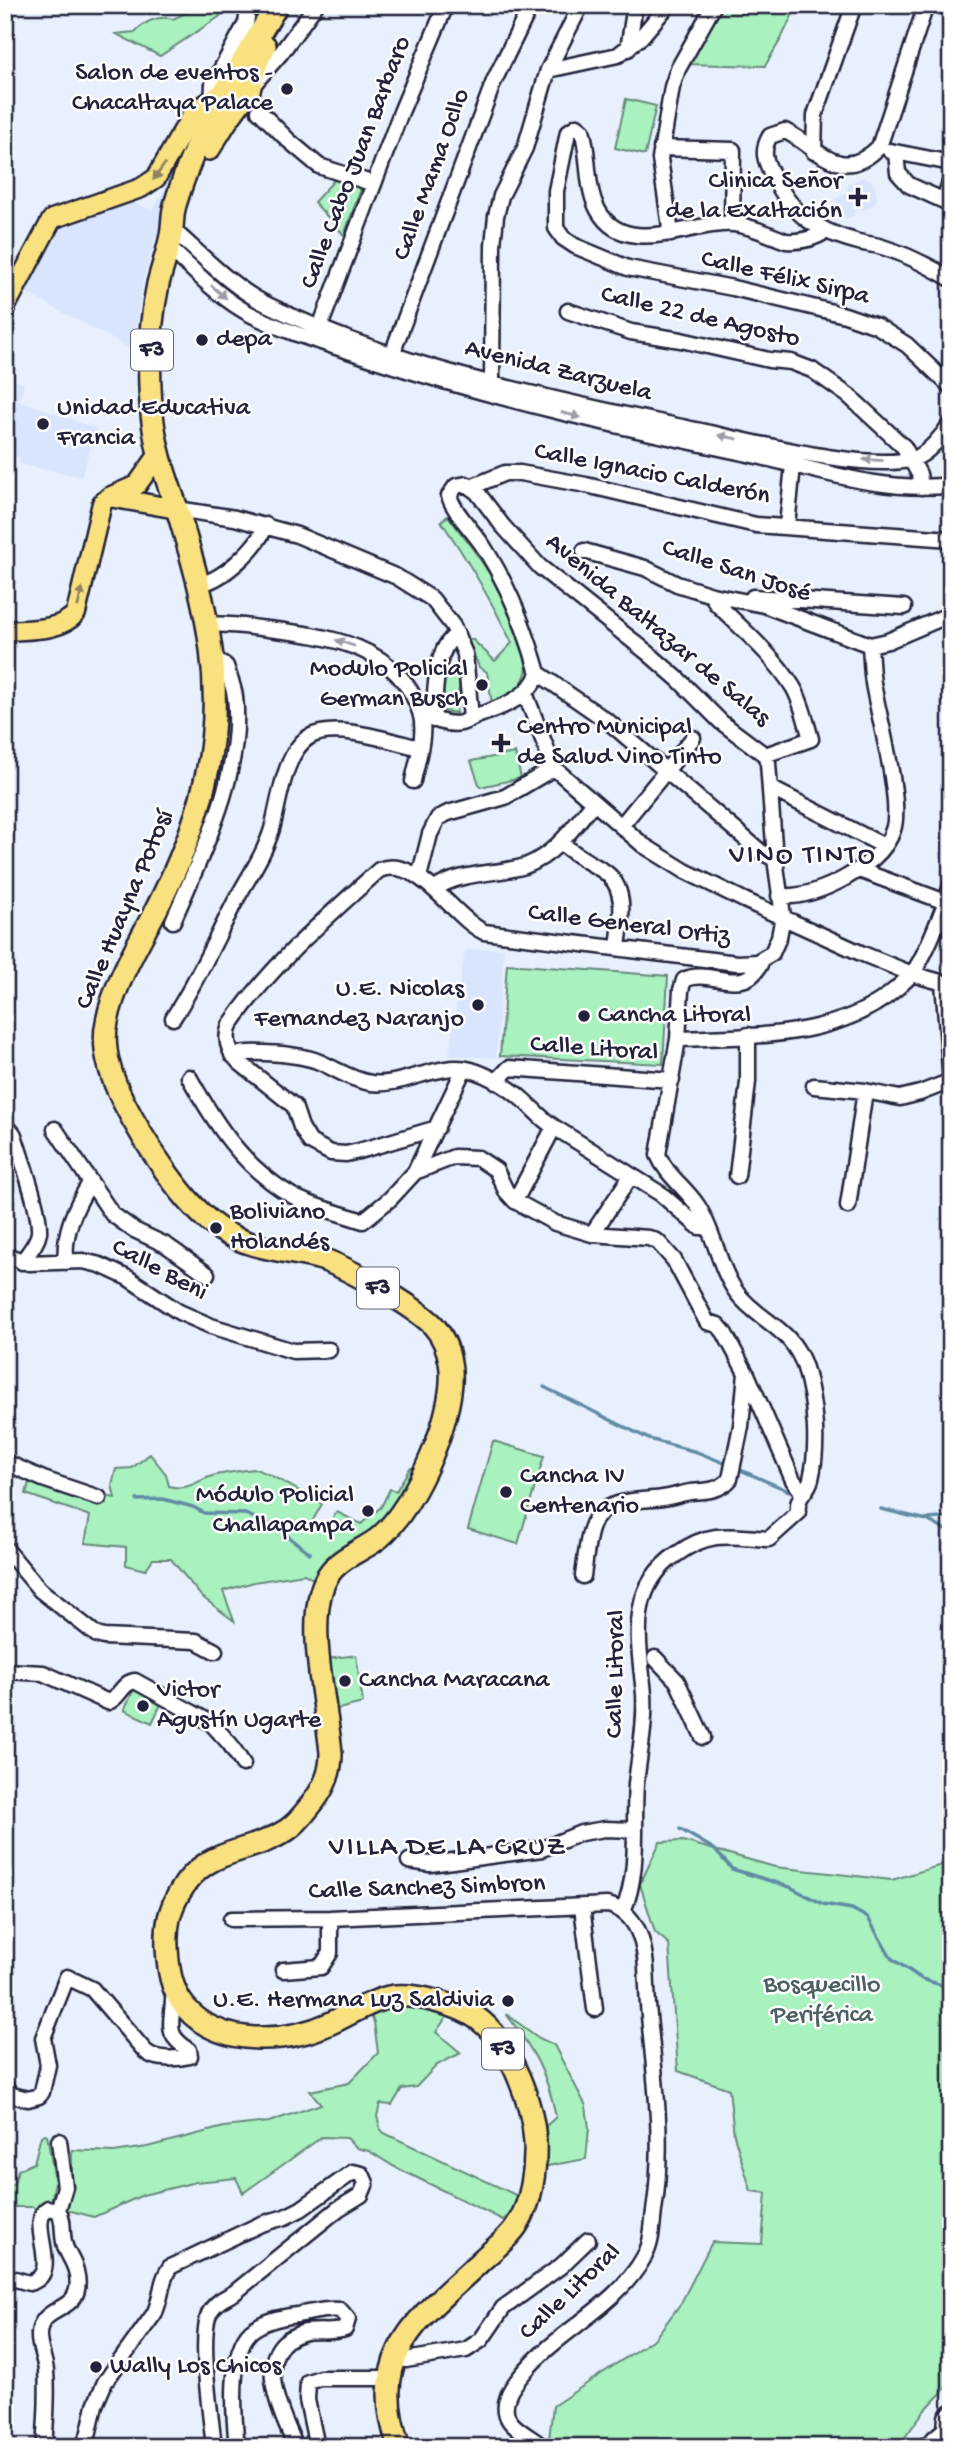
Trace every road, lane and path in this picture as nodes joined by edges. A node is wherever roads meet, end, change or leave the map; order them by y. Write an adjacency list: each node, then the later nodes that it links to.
1 (249, 5): 18 (street)
2 (277, 5): 17 (highway, F3)
3 (289, 5): 15 (highway, F3)
4 (316, 5): 13 (street)
5 (446, 5): 26 (street, Calle Cabo Juan Barbaro)
6 (530, 5): 36 (street, Calle Mama Ocllo)
7 (581, 5): 16 (street)
8 (635, 5): 14 (street)
9 (668, 5): 14 (street)
10 (714, 5): 21 (street)
11 (854, 5): 22 (street)
12 (926, 5): 20 (street)
13 (306, 19): 15 (street); 17 (street)
14 (628, 49): 16 (street)
15 (257, 62): 17 (highway, F3)
16 (548, 69): 37 (street)
17 (239, 88): 18 (highway, Calle Huayna Potosí / F3)
18 (211, 111): 31 (highway, Calle Huayna Potosí / F3); 33 (main road, one-way to 33)
19 (259, 111): 26 (street)
20 (879, 147): 22 (street); 23 (street)
21 (661, 148): 28 (street); 30 (street)
22 (814, 152): 29 (street)
23 (896, 153): 24 (street); 27 (street)
24 (951, 163)
25 (951, 179): 27 (street)
26 (374, 184): 35 (street, Calle Cabo Juan Barbaro)
27 (948, 198)
28 (732, 223): 29 (street); 30 (street)
29 (826, 231): 32 (street)
30 (671, 234): 38 (street, Calle Félix Sirpa)
31 (171, 238): 35 (street, Avenida Zarzuela); 40 (highway, Calle Huayna Potosí / F3)
32 (951, 278)
33 (5, 308)
34 (568, 311): 42 (street, Calle 22 de Agosto)
35 (318, 333): 36 (street, Avenida Zarzuela)
36 (392, 360): 37 (street, Avenida Zarzuela); 41 (street, Avenida Zarzuela, one-way to 41)
37 (492, 383): 41 (street, Avenida Zarzuela, one-way to 37)
38 (951, 387)
39 (951, 423): 42 (street)
40 (159, 454): 46 (main road); 47 (highway, Calle Huayna Potosí / F3)
41 (793, 457): 42 (street, Avenida Zarzuela, one-way to 41); 45 (street, Avenida Zarzuela); 49 (street)
42 (913, 459): 45 (street)
43 (951, 485): 45 (street, Avenida Zarzuela)
44 (471, 487): 49 (street, Calle Ignacio Calderón); 62 (street); 69 (street, Avenida Baltazar de Salas)
45 (921, 487)
46 (109, 497): 47 (main road); 58 (main road, one-way to 46)
47 (177, 509): 48 (street); 52 (highway, Calle Huayna Potosí / F3)
48 (266, 525): 52 (street); 59 (street)
49 (788, 526): 50 (street, Calle Ignacio Calderón)
50 (951, 539)
51 (584, 551): 53 (street, Calle San José)
52 (199, 584): 57 (highway, Calle Huayna Potosí / F3)
53 (712, 595): 54 (street, Calle San José); 69 (street)
54 (746, 601): 55 (street); 60 (street, Calle San José)
55 (904, 607)
56 (951, 614): 60 (street)
57 (209, 625): 61 (highway, Calle Huayna Potosí / F3); 64 (street, one-way to 57)
58 (5, 631)
59 (457, 634): 65 (street); 66 (street)
60 (870, 645): 77 (street)
61 (214, 658): 86 (street); 137 (highway, Calle Huayna Potosí / F3)
62 (538, 673): 63 (street); 71 (street)
63 (525, 693): 65 (street); 70 (street)
64 (420, 711): 66 (street); 68 (street)
65 (471, 718): 66 (street)
66 (433, 720)
67 (693, 738): 71 (street)
68 (419, 748): 72 (street); 91 (street)
69 (765, 755): 73 (street, Avenida Baltazar de Salas)
70 (554, 768): 74 (street); 80 (street)
71 (665, 771): 75 (street); 78 (street)
72 (413, 782)
73 (770, 788): 77 (street); 78 (street, Avenida Baltazar de Salas)
74 (593, 803): 75 (street); 76 (street)
75 (621, 826): 85 (street)
76 (560, 842): 82 (street); 87 (street)
77 (884, 846): 79 (street)
78 (775, 859): 83 (street, Avenida Baltazar de Salas)
79 (859, 870): 83 (street); 84 (street)
80 (419, 877): 82 (street, Calle General Ortiz); 94 (street)
81 (951, 886): 84 (street)
82 (435, 889): 87 (street, Calle General Ortiz)
83 (779, 896): 85 (street, Calle General Ortiz)
84 (948, 903): 89 (street)
85 (783, 916): 88 (street, Calle General Ortiz); 89 (street)
86 (173, 920)
87 (618, 947): 88 (street, Calle General Ortiz)
88 (762, 960): 93 (street)
89 (912, 974): 90 (street); 92 (street)
90 (947, 984): 98 (street)
91 (173, 1018)
92 (748, 1035): 93 (street); 108 (street)
93 (678, 1039): 97 (street)
94 (232, 1055): 95 (street); 103 (street)
95 (464, 1069): 99 (street); 103 (street)
96 (189, 1077): 106 (street)
97 (672, 1080): 99 (street, Calle Litoral); 112 (street, Calle Litoral)
98 (951, 1081): 101 (street)
99 (496, 1082): 102 (street)
100 (814, 1086): 101 (street)
101 (865, 1091): 111 (street)
102 (554, 1127): 107 (street); 110 (street)
103 (437, 1128): 106 (street)
104 (55, 1129): 109 (street)
105 (9, 1133): 115 (street)
106 (415, 1172): 110 (street)
107 (631, 1176): 112 (street); 113 (street)
108 (737, 1176)
109 (90, 1183): 116 (street); 117 (street)
110 (515, 1201): 113 (street)
111 (848, 1206)
112 (706, 1226): 121 (street, Calle Litoral)
113 (592, 1234): 119 (street)
114 (5, 1255): 115 (street, Calle Beni)
115 (22, 1262): 116 (street, Calle Beni)
116 (66, 1262): 118 (street, Calle Beni)
117 (206, 1274)
118 (329, 1350)
119 (746, 1373): 121 (street); 124 (street)
120 (5, 1462): 122 (street)
121 (802, 1492): 130 (street, Calle Litoral)
122 (99, 1499)
123 (5, 1548): 125 (street)
124 (583, 1576)
125 (215, 1651)
126 (655, 1658): 128 (street)
127 (5, 1671): 129 (street)
128 (703, 1737)
129 (243, 1764)
130 (635, 1830): 131 (street); 133 (street, Calle Litoral)
131 (409, 1861)
132 (582, 1907): 133 (street, Calle Sanchez Simbron); 134 (street, Calle Sanchez Simbron); 138 (street)
133 (623, 1911): 155 (street, Calle Litoral)
134 (331, 1918): 135 (street, Calle Sanchez Simbron); 136 (street)
135 (231, 1919)
136 (283, 1970)
137 (178, 1996): 139 (street); 144 (highway, Calle Huayna Potosí / F3)
138 (595, 2009)
139 (5, 2087)
140 (59, 2141): 141 (street)
141 (58, 2210): 143 (street); 148 (street)
142 (588, 2240): 144 (street)
143 (5, 2276)
144 (396, 2357): 145 (highway, Calle Huayna Potosí / F3)
145 (390, 2378): 153 (street); 154 (highway, Calle Huayna Potosí / F3)
146 (951, 2412): 147 (street)
147 (948, 2430): 156 (street)
148 (44, 2447)
149 (82, 2447): 150 (street)
150 (214, 2447)
151 (237, 2447): 152 (street)
152 (296, 2447)
153 (317, 2447)
154 (399, 2447)
155 (543, 2447)
156 (925, 2447)

